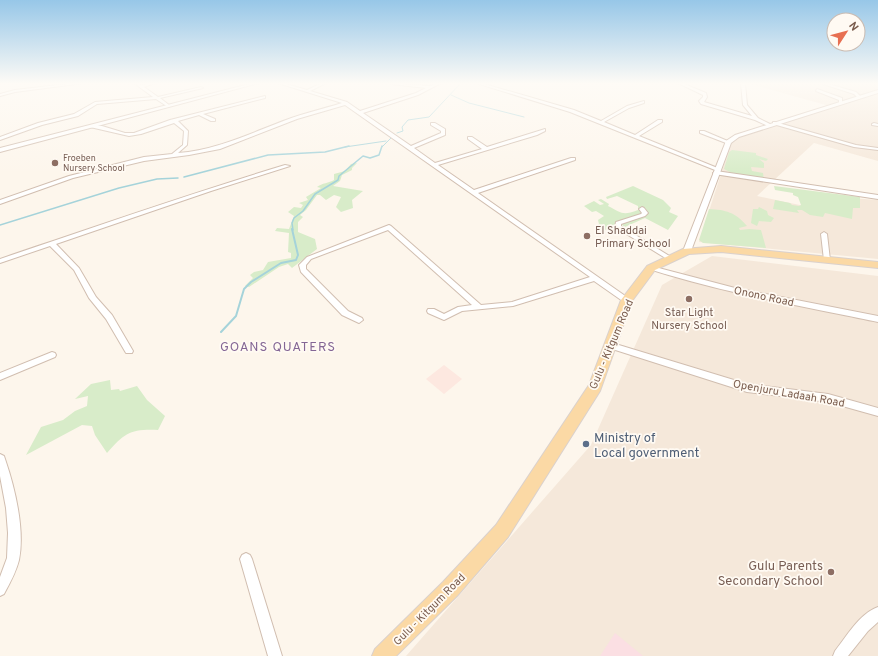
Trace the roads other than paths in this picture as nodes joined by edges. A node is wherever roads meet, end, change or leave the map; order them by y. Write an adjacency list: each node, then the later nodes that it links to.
1 (78, 114): 23 (street)
2 (139, 114): 18 (street)
3 (199, 114): 12 (street); 14 (street)
4 (312, 114): 29 (street)
5 (362, 114): 25 (street)
6 (579, 114): 15 (street)
7 (617, 114): 15 (street)
8 (738, 114): 11 (street)
9 (752, 114): 11 (street)
10 (804, 114): 17 (street)
11 (757, 119): 17 (street)
12 (213, 120)
13 (660, 121): 21 (street)
14 (166, 122): 18 (street); 29 (street)
15 (602, 122): 21 (street)
16 (433, 124): 25 (street)
17 (772, 124): 24 (street); 26 (street)
18 (92, 126): 27 (street)
19 (543, 130): 28 (street)
20 (702, 132): 24 (street)
21 (636, 136): 33 (street)
22 (470, 138): 28 (street)
23 (0, 139)
24 (728, 142): 33 (street)
25 (410, 148): 31 (street)
26 (878, 149)
27 (0, 150)
28 (486, 150): 31 (street)
29 (173, 155): 36 (street)
30 (573, 159): 34 (street)
31 (434, 165): 34 (street)
32 (287, 166): 39 (street)
33 (716, 171): 35 (street); 40 (street)
34 (475, 192): 46 (street)
35 (878, 197)
36 (0, 202)
37 (642, 209): 41 (street)
38 (824, 234): 42 (street)
39 (51, 243): 43 (street); 53 (street)
40 (687, 251): 41 (main road, Gulu - Kitgum Road); 42 (main road, Gulu - Kitgum Road)
41 (669, 258): 45 (main road, Gulu - Kitgum Road)
42 (827, 260): 44 (main road, Gulu - Kitgum Road)
43 (0, 261)
44 (878, 265)
45 (651, 268): 47 (main road, Gulu - Kitgum Road); 51 (street, Onono Road)
46 (595, 278): 47 (street); 48 (street)
47 (628, 300): 52 (main road, Gulu - Kitgum Road)
48 (479, 308): 49 (street); 50 (street)
49 (431, 311)
50 (359, 320)
51 (878, 320)
52 (609, 346): 56 (street, Openjuru Ladaah Road); 62 (main road, Gulu - Kitgum Road)
53 (129, 351)
54 (52, 355): 55 (street)
55 (0, 377)
56 (878, 412)
57 (0, 459): 59 (street)
58 (246, 559): 61 (street)
59 (0, 590)
60 (878, 613): 63 (street)
61 (275, 656)
62 (382, 656)
63 (840, 656)

